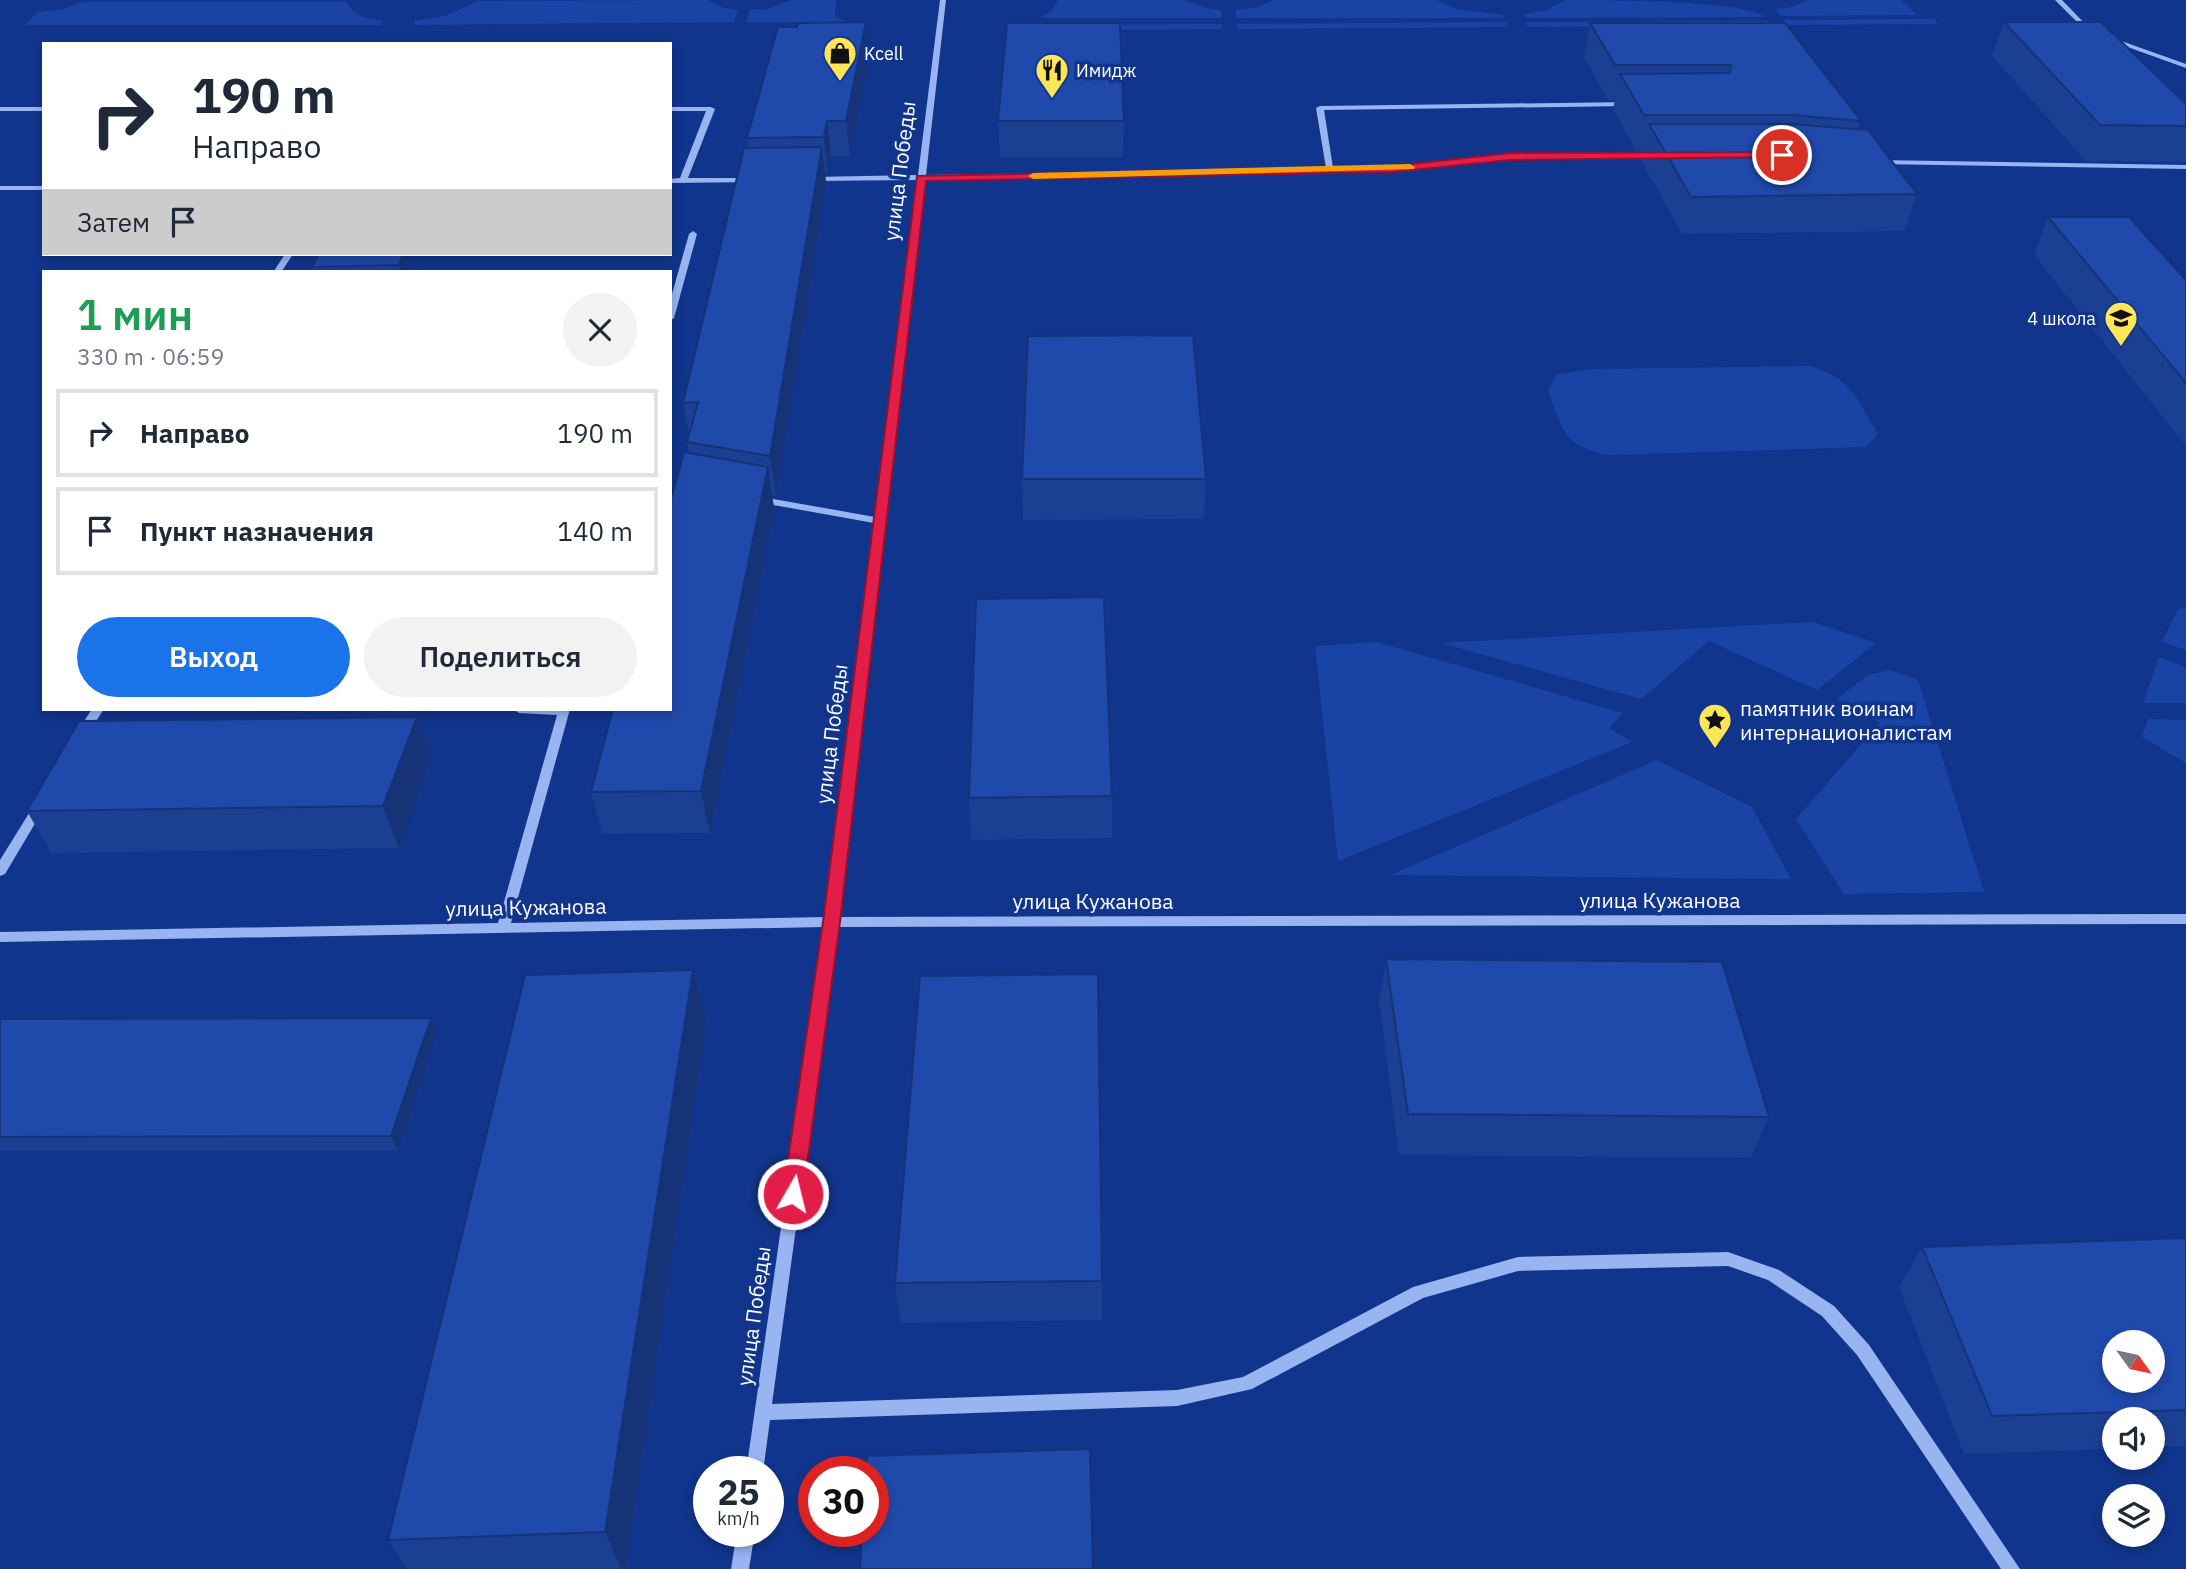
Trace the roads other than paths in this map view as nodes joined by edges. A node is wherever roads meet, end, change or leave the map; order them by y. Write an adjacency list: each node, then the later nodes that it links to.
1 (943, 0): 12 (street, улица Победы)
2 (2057, 0): 3 (street)
3 (2186, 66)
4 (1636, 104): 11 (lane)
5 (0, 109): 6 (street)
6 (42, 109)
7 (672, 109): 16 (street)
8 (1672, 155): 11 (street)
9 (1862, 162): 10 (street)
10 (2186, 167)
11 (1330, 171): 12 (street)
12 (921, 178): 14 (street); 22 (street, улица Победы)
13 (762, 180): 16 (street)
14 (802, 180)
15 (672, 181): 16 (street)
16 (683, 181)
17 (0, 188): 18 (street)
18 (40, 188)
19 (693, 234): 20 (street)
20 (672, 310)
21 (749, 497): 22 (street)
22 (880, 521): 29 (street, улица Победы)
23 (97, 711): 25 (street)
24 (563, 711): 30 (street)
25 (77, 744)
26 (49, 790): 27 (street)
27 (0, 871)
28 (2186, 919): 29 (street, улица Кужанова)
29 (831, 922): 30 (street, улица Кужанова); 32 (street, улица Победы)
30 (503, 928): 31 (street, улица Кужанова)
31 (0, 937)
32 (762, 1412): 33 (street, улица Победы); 36 (street)
33 (756, 1456)
34 (743, 1547): 35 (street)
35 (740, 1569)
36 (2011, 1569)

